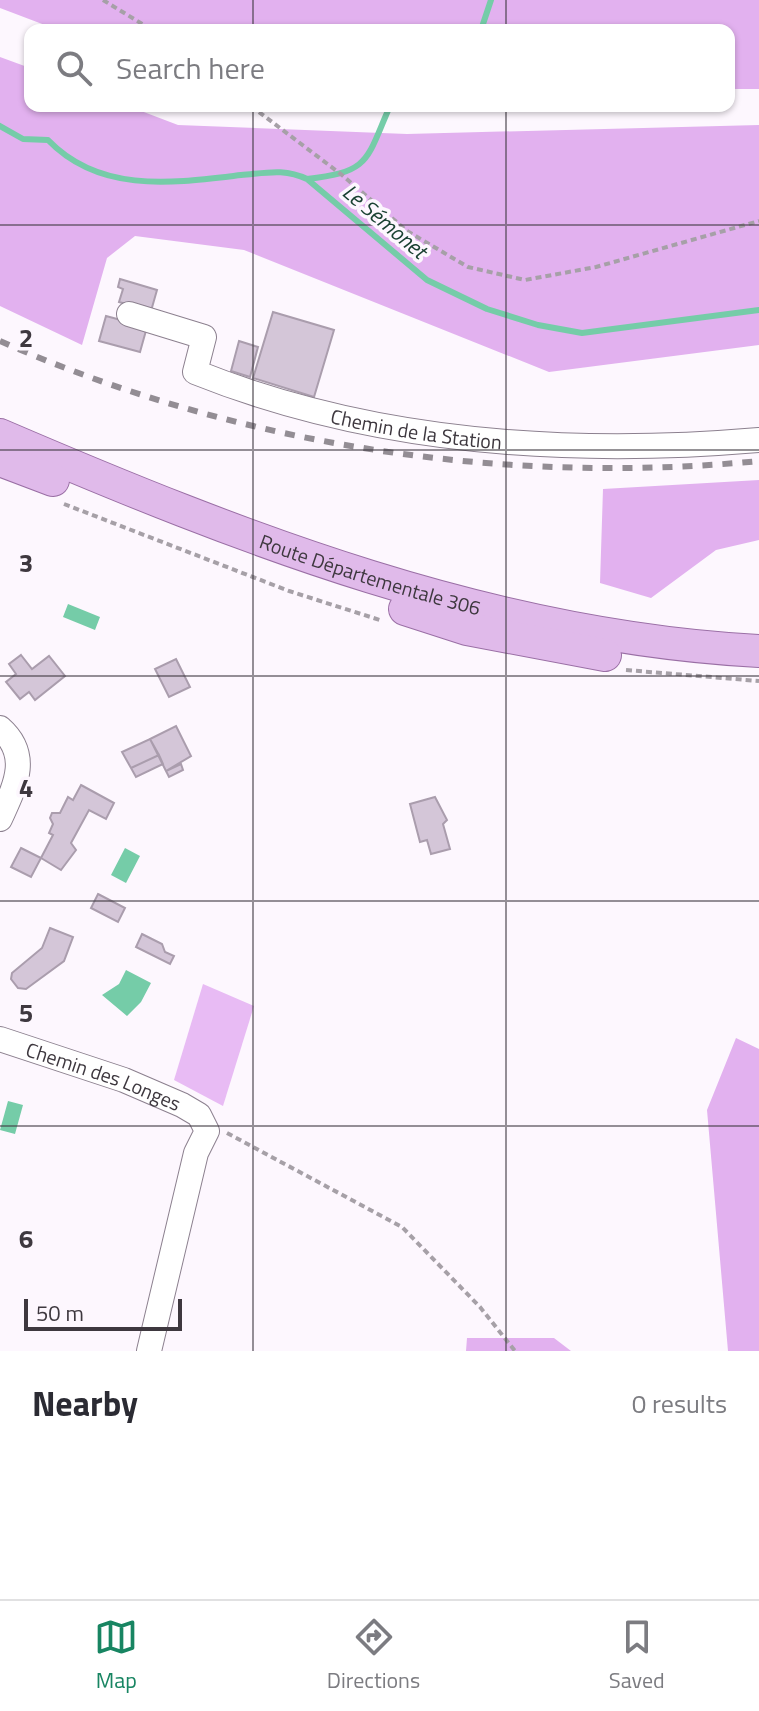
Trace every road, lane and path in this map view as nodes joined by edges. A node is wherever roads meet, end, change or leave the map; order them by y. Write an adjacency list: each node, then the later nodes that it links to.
1 (103, 0): 2 (path)
2 (142, 24)
3 (258, 112): 4 (path)
4 (759, 221)
5 (129, 314): 7 (street, Chemin de la Station)
6 (0, 435): 9 (main road, Route Départementale 306)
7 (759, 440)
8 (0, 460): 10 (main road, Route Départementale 306)
9 (759, 651)
10 (759, 668)
11 (0, 728): 12 (street)
12 (0, 819)
13 (0, 1039): 14 (street, Chemin des Longes)
14 (204, 1121): 15 (street); 16 (path)
15 (149, 1351)
16 (515, 1351)

